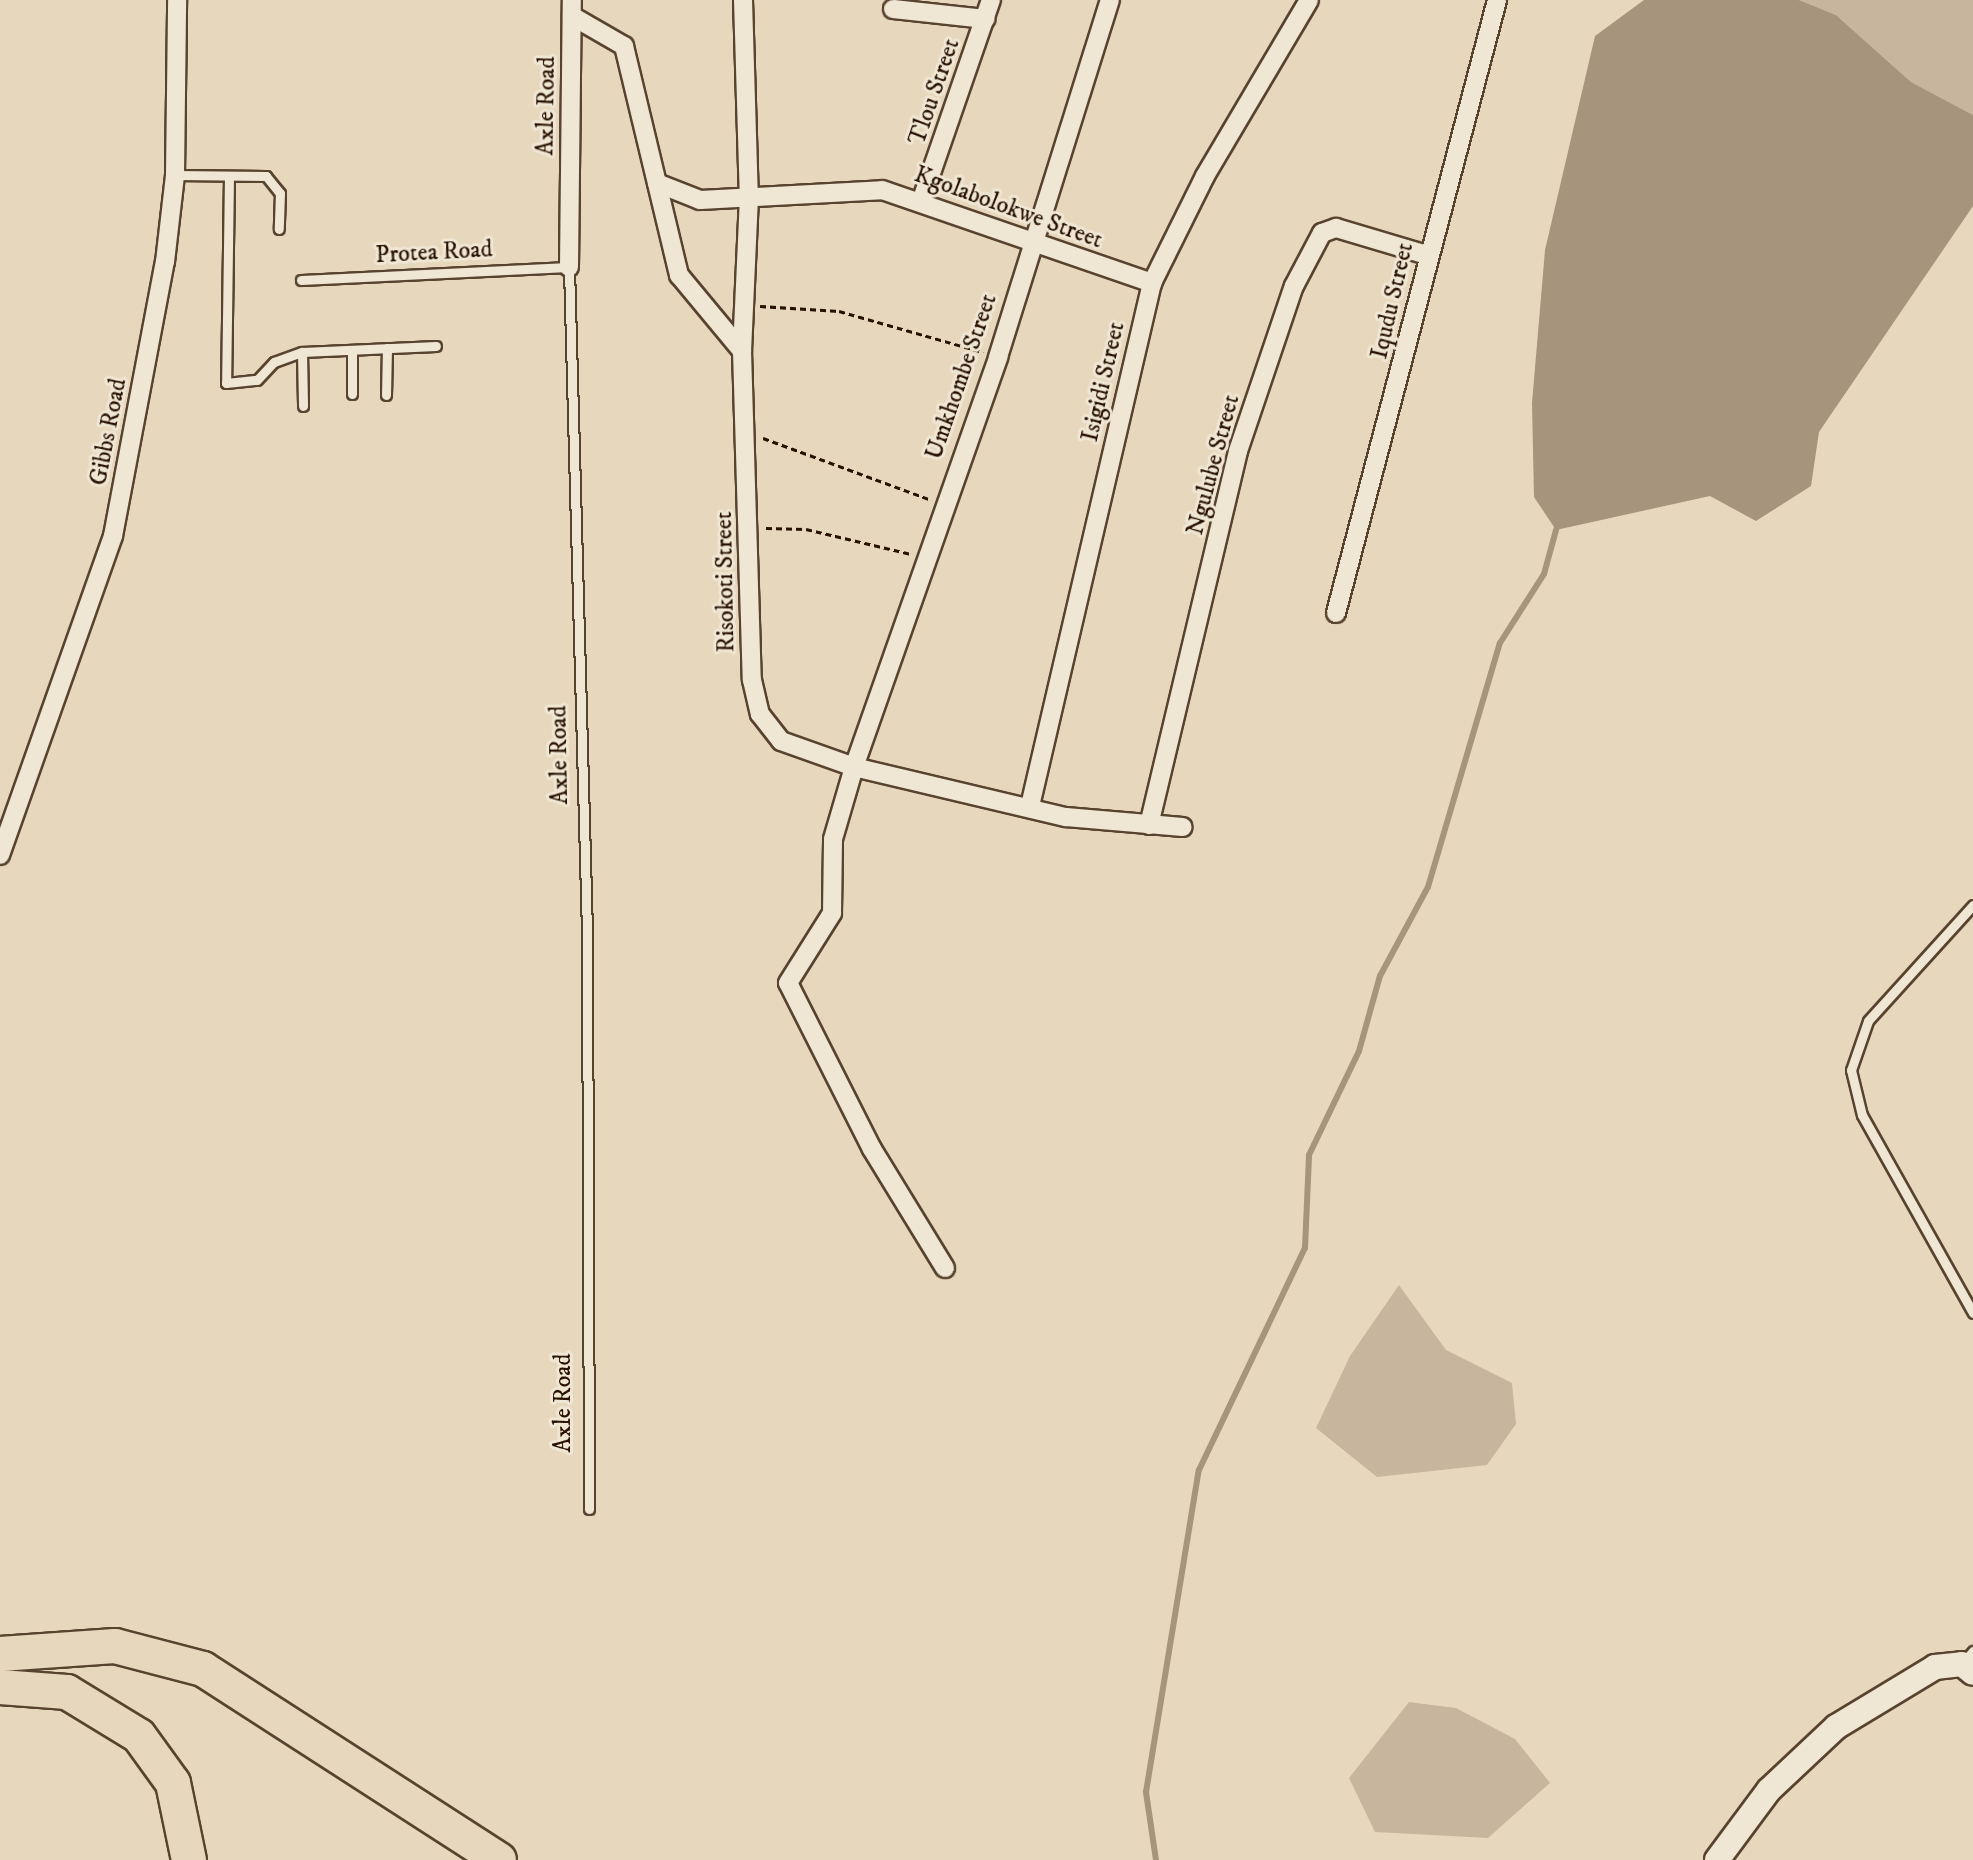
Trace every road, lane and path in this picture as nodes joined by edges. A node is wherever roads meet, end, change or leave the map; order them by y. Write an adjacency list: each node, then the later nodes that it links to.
1 (177, 0): 10 (street, Gibbs Road)
2 (743, 0): 13 (street, Risokoti Street)
3 (991, 0): 9 (street, Tlou Street)
4 (1110, 0): 16 (street, Umkhombe Street)
5 (1309, 0): 20 (street, Isigidi Street)
6 (1497, 0): 17 (street, Iqudu Street)
7 (572, 8): 12 (street); 18 (street, Axle Road)
8 (893, 9): 9 (street)
9 (985, 19): 14 (street, Tlou Street)
10 (175, 175): 11 (lane); 40 (street, Gibbs Road)
11 (229, 176): 15 (lane); 26 (lane)
12 (657, 183): 13 (street, Kgolabolokwe Street); 25 (street)
13 (749, 197): 14 (street, Kgolabolokwe Street); 21 (street, Risokoti Street)
14 (922, 199): 16 (street, Kgolabolokwe Street)
15 (279, 229)
16 (1032, 244): 20 (street, Kgolabolokwe Street); 27 (street, Umkhombe Street)
17 (1427, 255): 35 (street, Iqudu Street); 38 (street, Ngulube Street)
18 (569, 267): 19 (lane, Protea Road); 44 (lane, Axle Road)
19 (301, 280)
20 (1152, 283): 37 (street, Isigidi Street)
21 (742, 304): 25 (street, Risokoti Street); 27 (path)
22 (436, 346): 23 (lane)
23 (387, 348): 24 (lane); 29 (lane)
24 (352, 350): 26 (lane); 28 (lane)
25 (742, 351): 31 (street, Risokoti Street)
26 (302, 352): 30 (lane)
27 (998, 357): 32 (street, Umkhombe Street)
28 (352, 394)
29 (386, 395)
30 (303, 406)
31 (745, 433): 32 (path); 33 (street, Risokoti Street)
32 (943, 504): 34 (street, Umkhombe Street)
33 (750, 528): 34 (path); 36 (street, Risokoti Street)
34 (922, 557): 36 (street, Umkhombe Street)
35 (1336, 613)
36 (854, 767): 37 (street, Risokoti Street); 42 (street, Umkhombe Street)
37 (1030, 806): 38 (street, Risokoti Street)
38 (1149, 825): 39 (street, Risokoti Street)
39 (1183, 827)
40 (0, 855)
41 (1973, 905): 43 (lane)
42 (945, 1268)
43 (1973, 1313)
44 (589, 1509)
45 (0, 1654): 49 (highway)
46 (1969, 1662): 50 (street)
47 (0, 1687): 48 (highway)
48 (189, 1860)
49 (499, 1860)
50 (1717, 1860)

